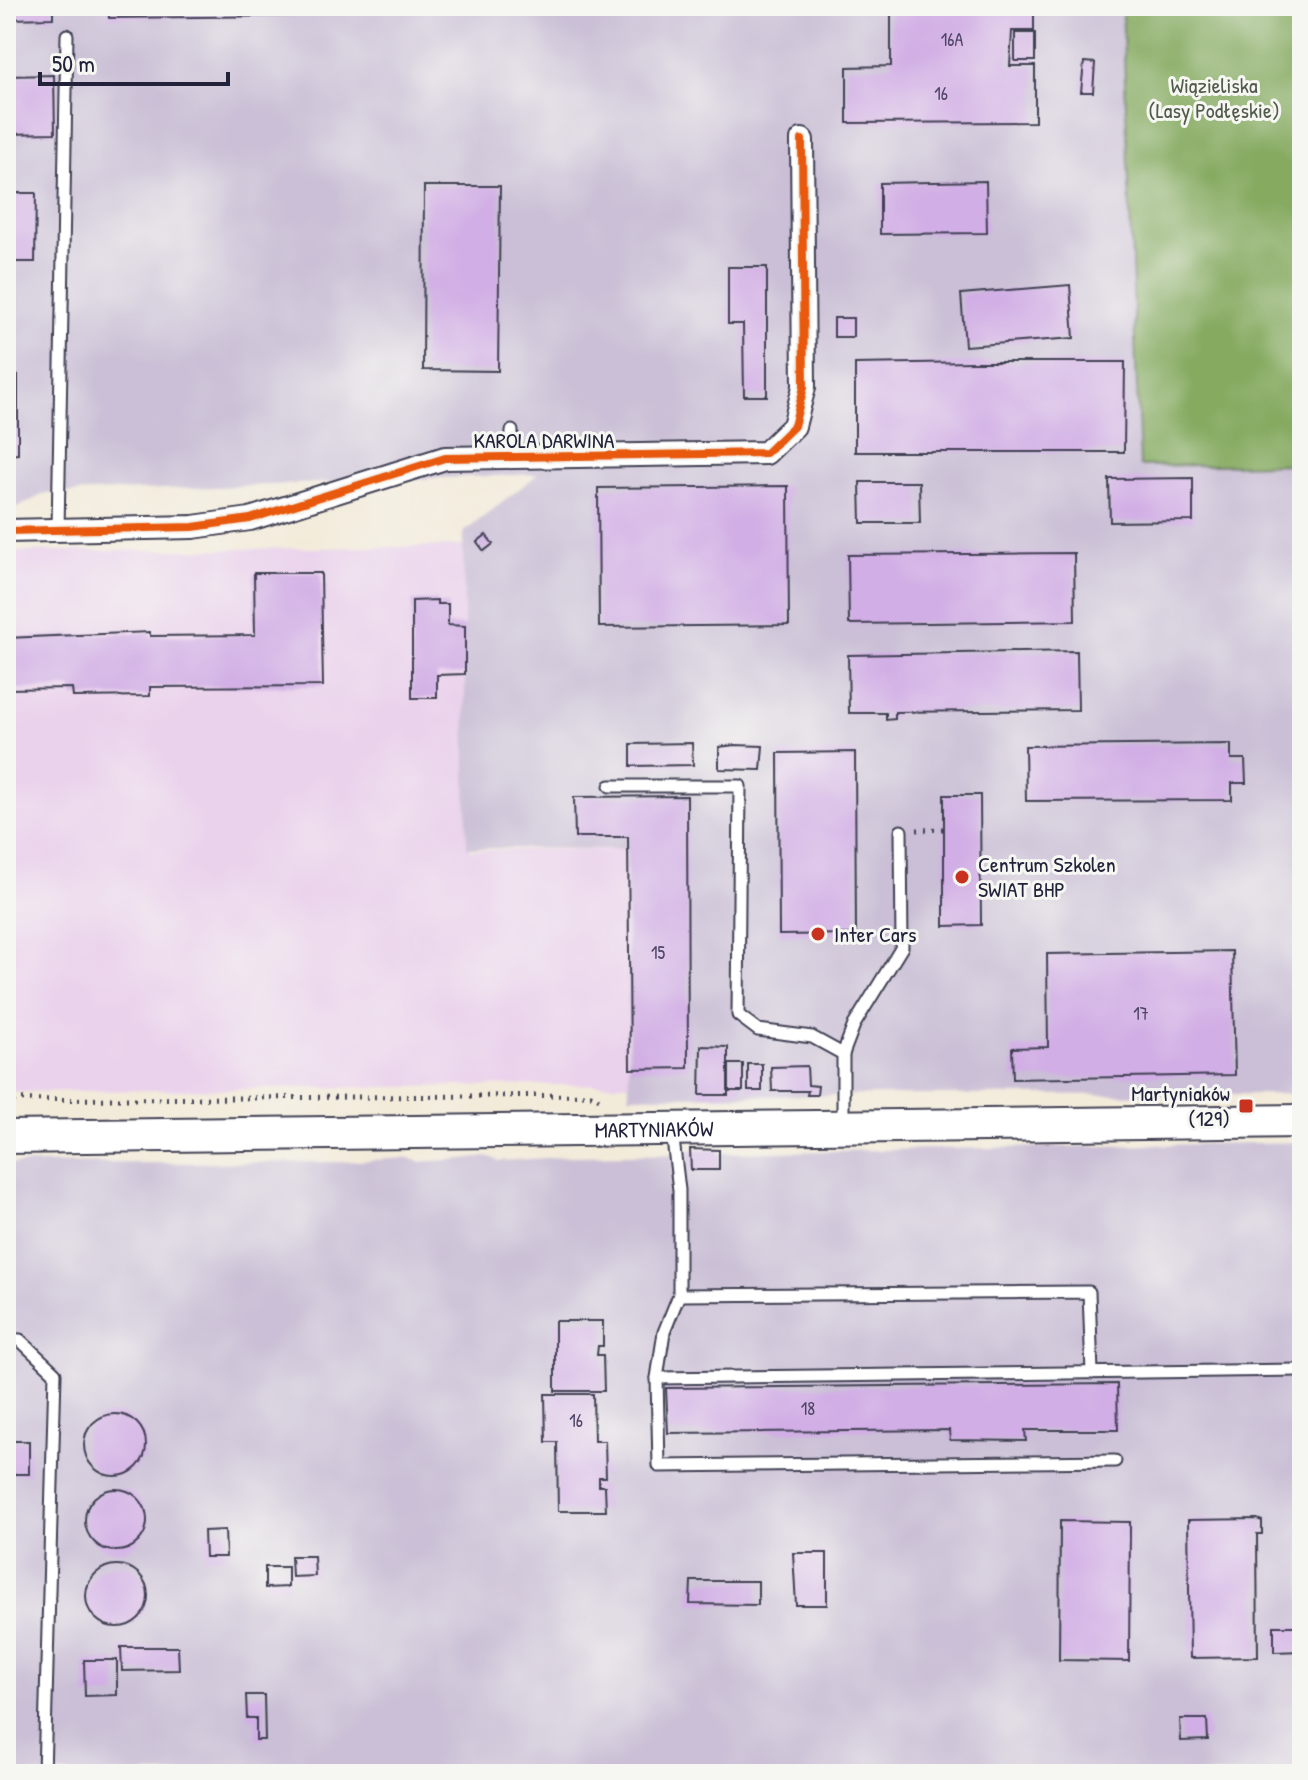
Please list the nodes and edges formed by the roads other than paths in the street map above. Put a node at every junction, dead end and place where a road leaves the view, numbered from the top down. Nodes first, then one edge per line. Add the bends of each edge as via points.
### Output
1 (67, 35) dead end
2 (802, 140) dead end
3 (512, 431) dead end
4 (511, 458) junction
5 (6, 531) edge
6 (58, 531) junction
7 (610, 786) dead end
8 (901, 831) road end
9 (843, 1054) junction
10 (1302, 1121) edge
11 (843, 1127) junction
12 (672, 1129) junction
13 (6, 1137) edge
14 (679, 1295) junction
15 (6, 1339) edge
16 (1302, 1370) edge
17 (1092, 1373) junction
18 (657, 1378) junction
19 (1115, 1461) dead end
20 (44, 1774) edge

1 - 6 lane
2 - 4 street, KAROLA DARWINA via 804,387 794,426 766,453
3 - 4 lane
4 - 6 street, KAROLA DARWINA via 445,458 241,520 193,527
5 - 6 street, KAROLA DARWINA
7 - 9 lane via 740,786 738,1015 758,1030 812,1037
8 - 9 lane via 902,947 854,1025
9 - 11 lane
10 - 11 main road, MARTYNIAKÓW
11 - 12 main road, MARTYNIAKÓW
12 - 13 main road, MARTYNIAKÓW
12 - 14 lane via 679,1190
14 - 17 lane via 1089,1292
14 - 18 lane via 664,1332
15 - 20 lane via 20,1340 55,1373
16 - 17 lane
17 - 18 lane
18 - 19 lane via 659,1466

